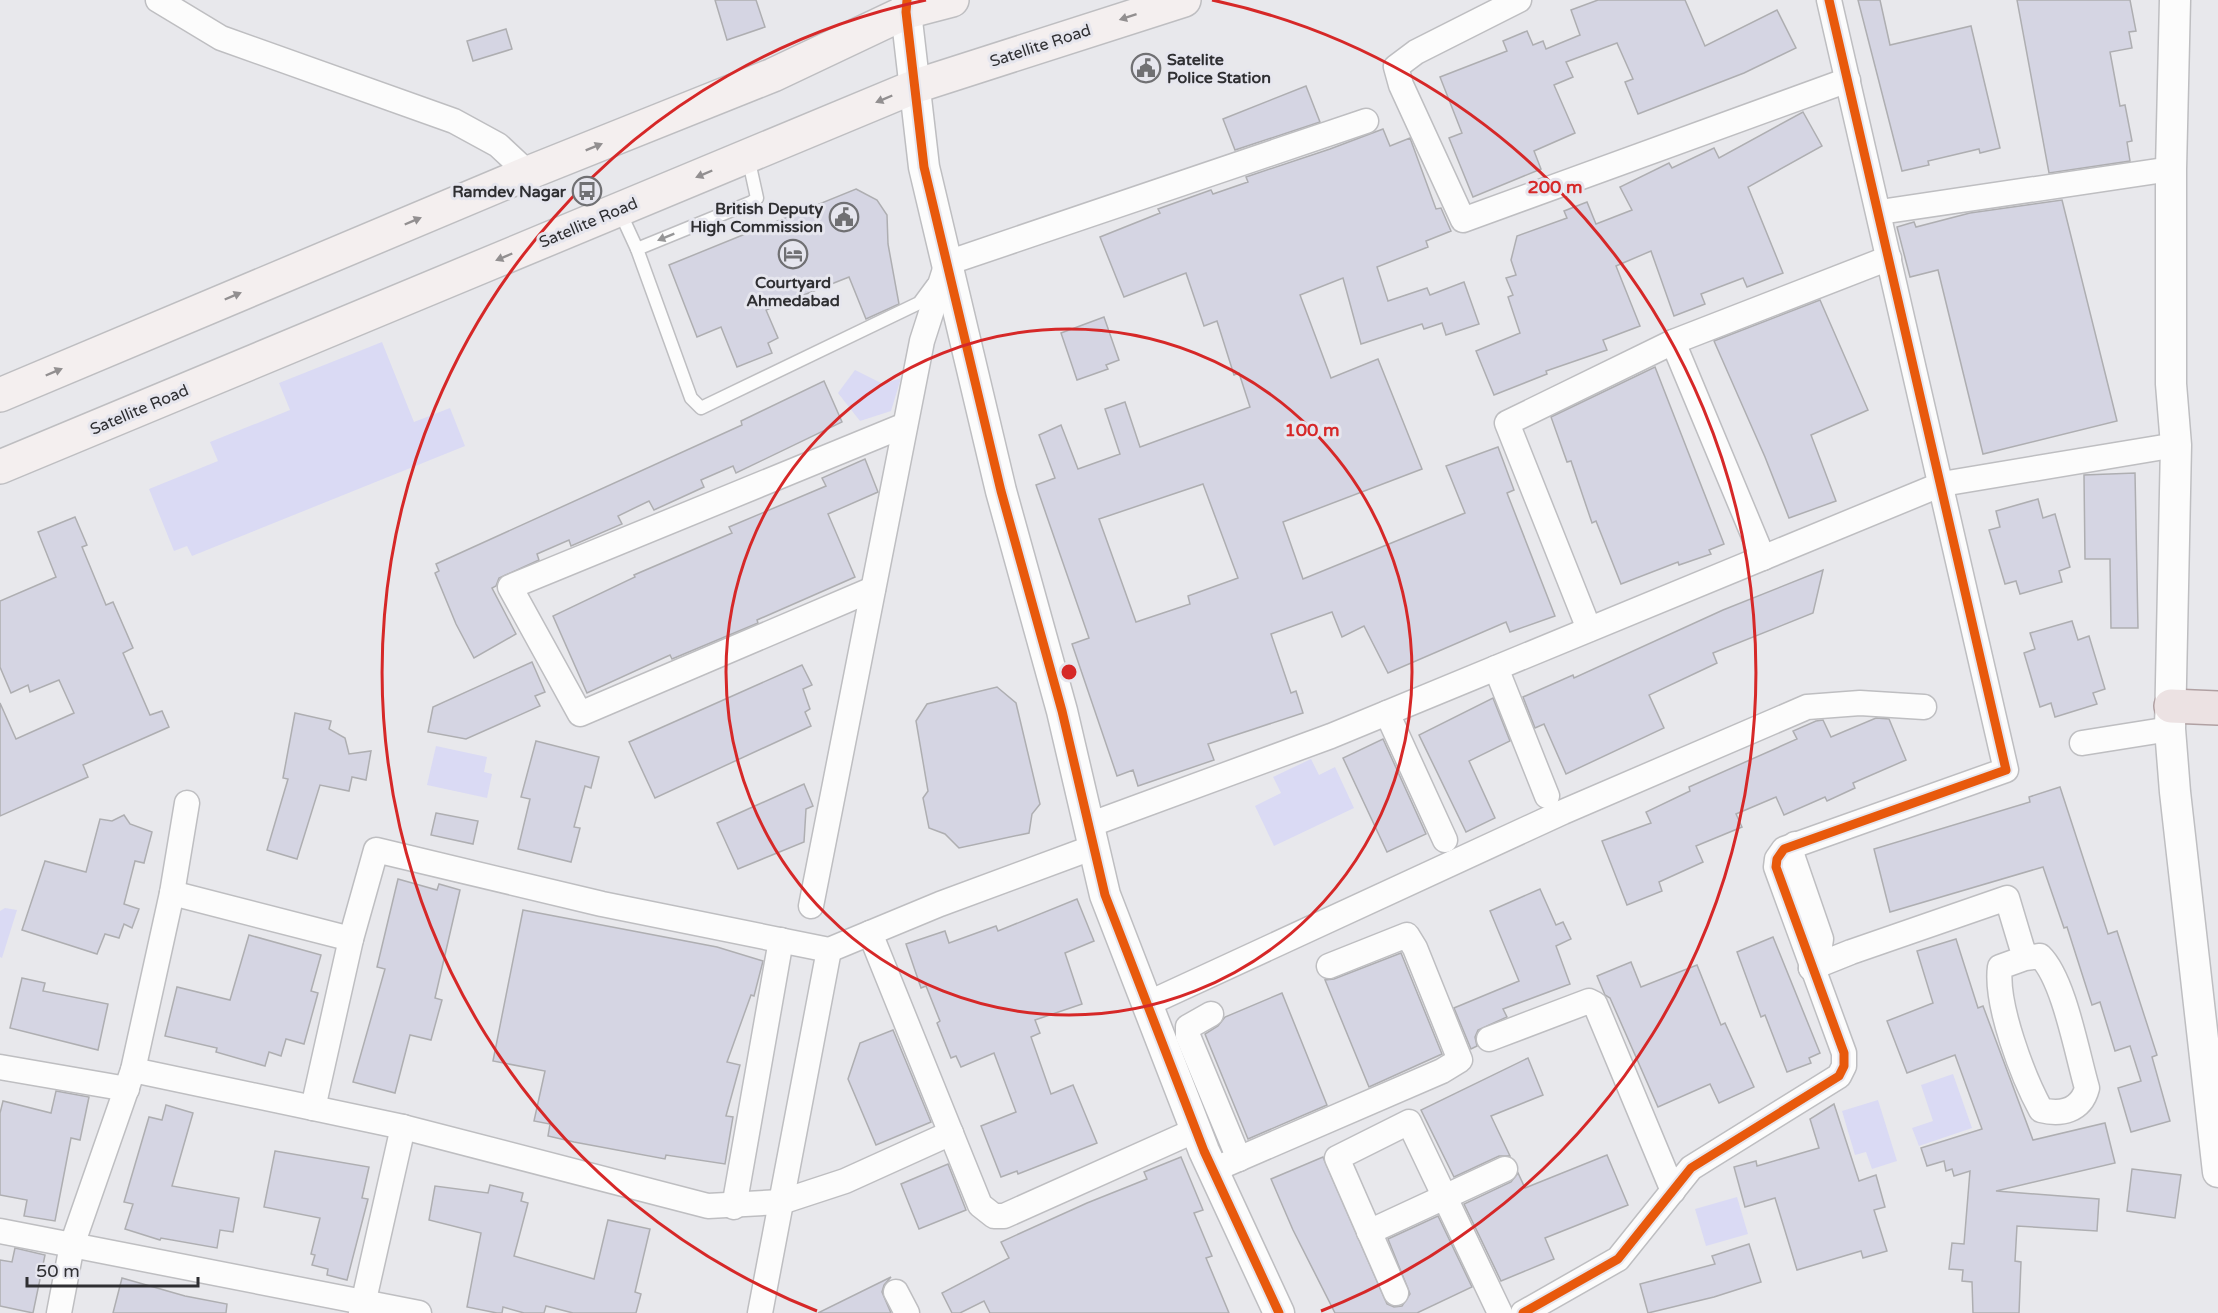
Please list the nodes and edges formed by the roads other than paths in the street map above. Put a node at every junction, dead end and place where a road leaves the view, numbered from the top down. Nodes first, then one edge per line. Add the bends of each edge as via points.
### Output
1 (158, 0) edge
2 (952, 0) edge
3 (1184, 0) edge
4 (1519, 0) edge
5 (1829, 0) edge
6 (2175, 0) edge
7 (904, 4) edge
8 (1848, 80) junction
9 (916, 86) junction
10 (1366, 121) dead end
11 (748, 156) junction
12 (2171, 169) junction
13 (528, 173) junction
14 (619, 210) junction
15 (1880, 212) junction
16 (637, 249) junction
17 (1889, 258) junction
18 (947, 263) junction
19 (1673, 342) junction
20 (0, 395) edge
21 (905, 425) junction
22 (2176, 445) junction
23 (0, 467) edge
24 (1942, 484) junction
25 (1763, 558) junction
26 (873, 588) junction
27 (1589, 629) junction
28 (1496, 668) junction
29 (1924, 707) dead end
30 (2218, 708) edge
31 (1387, 712) junction
32 (2171, 718) junction
33 (2082, 743) dead end
34 (1546, 796) dead end
35 (187, 803) dead end
36 (1091, 836) junction
37 (1445, 840) dead end
38 (172, 893) junction
39 (811, 906) dead end
40 (870, 933) junction
41 (351, 939) junction
42 (781, 940) junction
43 (829, 950) junction
44 (2025, 958) junction
45 (1329, 966) dead end
46 (1811, 968) junction
47 (1147, 1004) junction
48 (1211, 1014) dead end
49 (1489, 1039) dead end
50 (0, 1067) edge
51 (130, 1079) junction
52 (313, 1108) junction
53 (403, 1127) junction
54 (1196, 1130) junction
55 (951, 1133) junction
56 (1226, 1165) junction
57 (1505, 1169) dead end
58 (2218, 1172) edge
59 (1673, 1191) junction
60 (1444, 1196) junction
61 (781, 1202) junction
62 (734, 1207) junction
63 (0, 1231) edge
64 (1370, 1232) junction
65 (72, 1245) junction
66 (1396, 1293) dead end
67 (362, 1308) edge
68 (59, 1313) edge
69 (419, 1313) edge
70 (760, 1313) edge
71 (1280, 1313) edge
72 (1500, 1313) edge
73 (1522, 1313) edge

1 - 13 street via 221,38 454,121 498,145
2 - 7 main road
3 -> 9 main road, Satellite Road
4 - 8 street via 1416,52 1396,68 1463,220
5 - 8 street
6 - 12 street
7 - 9 street
13 -> 7 main road via 773,75
8 - 15 street
9 -> 11 main road, Satellite Road
9 - 18 street via 924,167
10 - 18 street
11 -> 14 main road, Satellite Road
11 -> 16 lane via 757,198
12 - 15 street
12 - 22 street via 2171,384
20 -> 13 main road
14 - 16 lane
14 -> 23 main road, Satellite Road
15 - 17 street
16 - 18 lane via 691,398 701,408 919,303
17 - 19 street
17 - 24 street
18 - 21 street via 922,341
18 - 36 street
19 - 25 street
19 - 27 street via 1507,423
21 - 26 street
21 - 26 street via 510,587 580,714
22 - 24 street
22 - 32 street
24 - 25 street
24 - 46 street via 2006,770 1784,849 1776,867
25 - 27 street
26 - 39 street
27 - 28 street
28 - 31 street
28 - 34 street
29 - 47 street via 1860,703 1807,707 1563,812
30 - 32 main road
31 - 36 street
31 - 37 street
32 - 33 street
32 - 58 street via 2175,792
35 - 38 street
36 - 40 street
36 - 47 street via 1105,895
38 - 41 street
38 - 51 street
40 - 43 street
40 - 55 street
41 - 42 street via 376,850 602,904
41 - 52 street
42 - 43 street
42 - 62 street
43 - 61 street
44 - 44 street via 2040,956 2049,965 2087,1088 2084,1099 2073,1109 2057,1114 2041,1110 2030,1090 2000,996 2000,967
44 - 46 street via 2007,898
45 - 56 street via 1407,935 1460,1060
46 - 59 street via 1844,1053 1839,1076 1691,1168
47 - 54 street
48 - 56 street via 1188,1027 1188,1036
49 - 59 street via 1572,1006 1589,1001 1595,1004
50 - 51 street
51 - 52 street
51 - 65 street
52 - 53 street
53 - 62 street via 708,1206
53 - 67 street
54 - 55 street via 1004,1216 994,1216 980,1205
54 - 56 street
55 - 61 street via 845,1181
56 - 71 street
57 - 60 street
59 - 73 street via 1618,1260
60 - 64 street
60 - 64 street via 1409,1122 1337,1158
60 - 72 street
61 - 62 street
61 - 70 street
63 - 65 street
64 - 66 street
65 - 67 street
65 - 68 street
67 - 69 street

